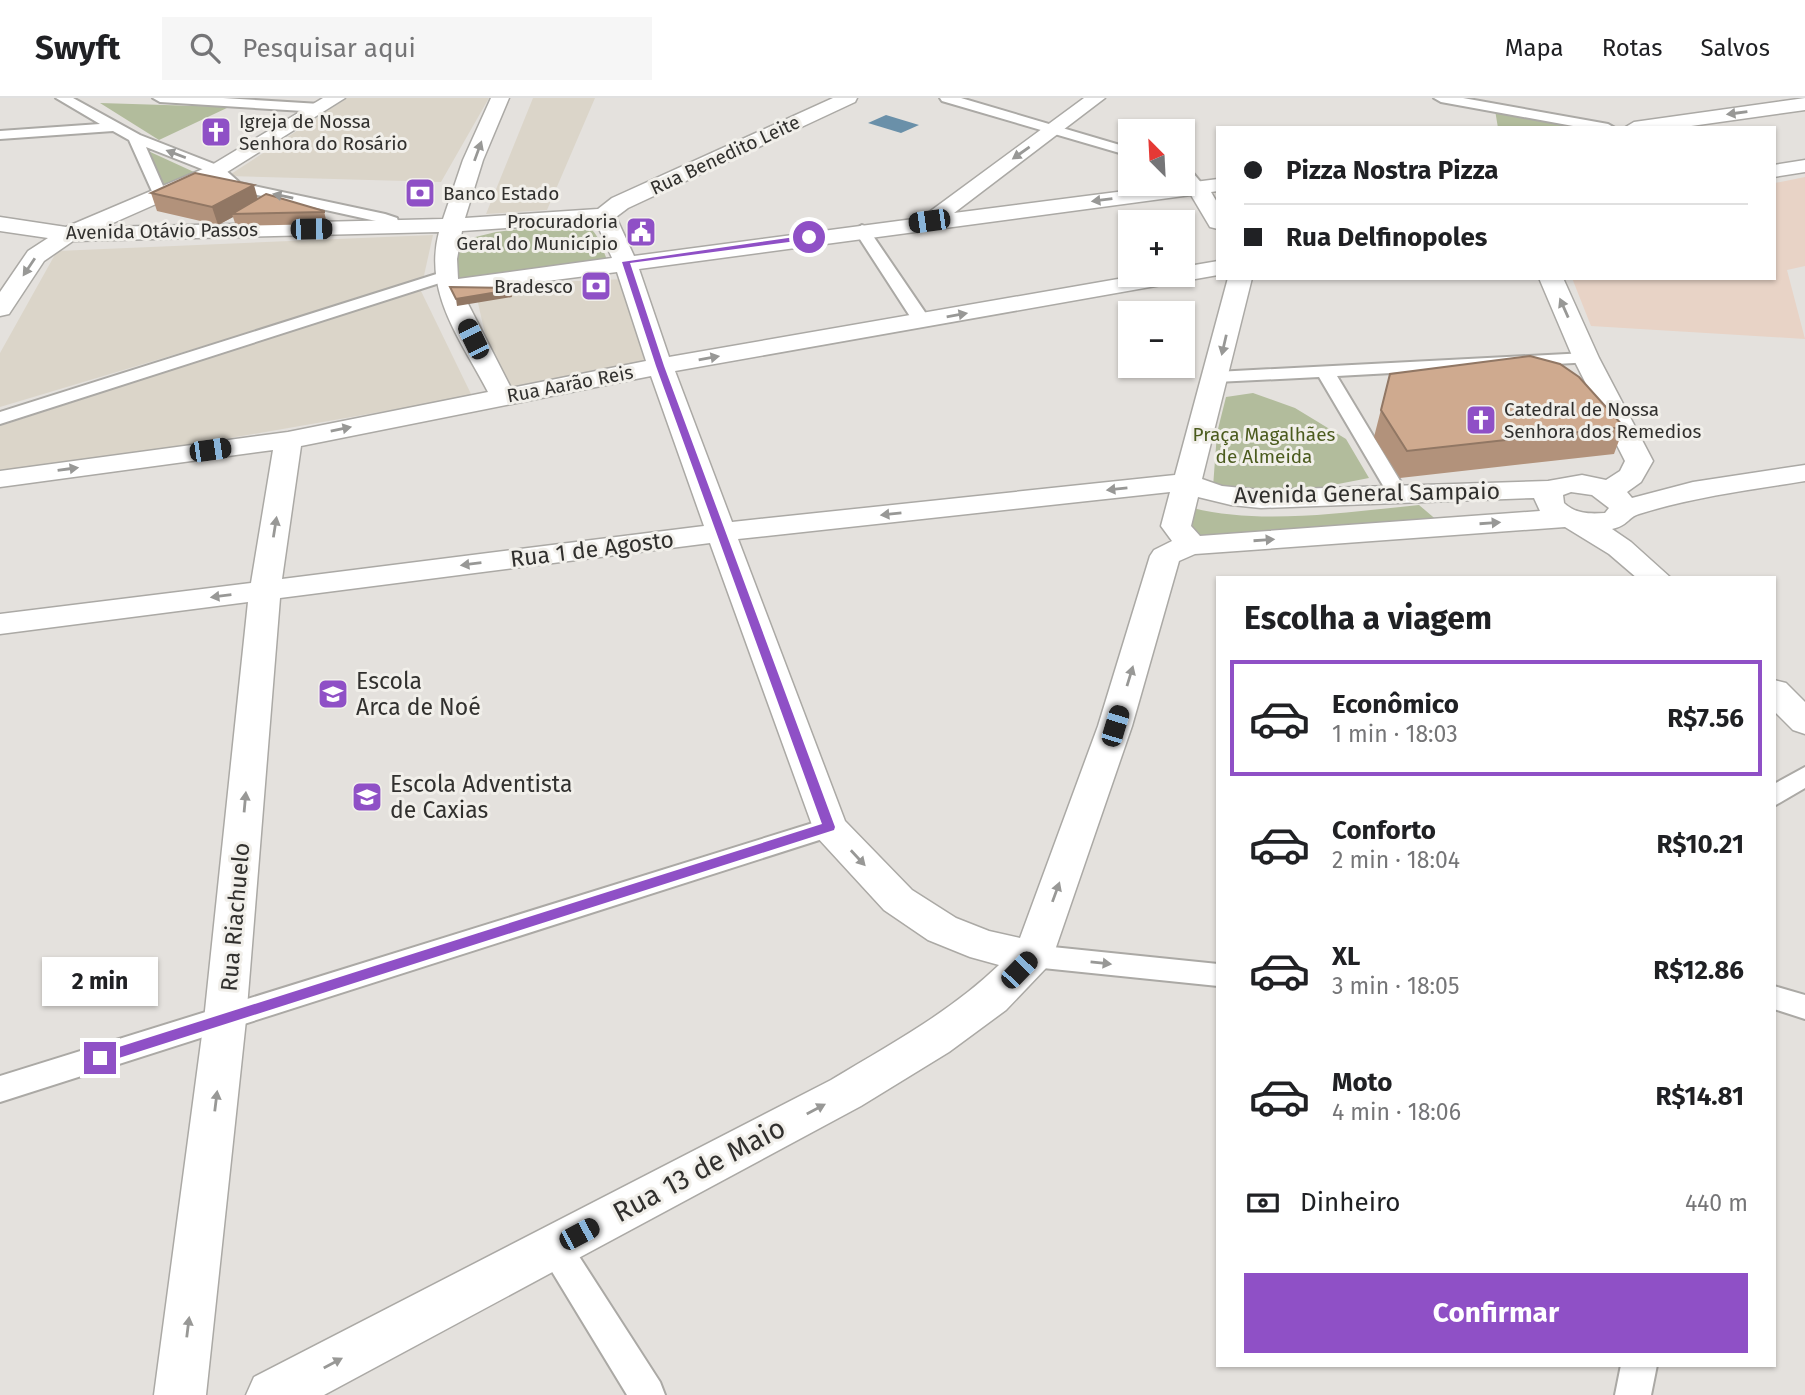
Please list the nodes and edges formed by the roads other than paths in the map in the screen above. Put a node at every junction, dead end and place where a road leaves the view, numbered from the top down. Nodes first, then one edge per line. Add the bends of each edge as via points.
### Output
1 (64, 98) edge
2 (160, 98) edge
3 (500, 98) edge
4 (848, 98) edge
5 (947, 98) edge
6 (1096, 98) edge
7 (1441, 98) edge
8 (328, 103) edge
9 (1805, 104) edge
10 (1479, 106) edge
11 (1596, 126) edge
12 (1648, 126) edge
13 (116, 127) junction
14 (1055, 130) junction
15 (0, 135) edge
16 (135, 138) junction
17 (1118, 148) edge
18 (1805, 166) edge
19 (217, 170) junction
20 (1776, 171) edge
21 (1208, 187) edge
22 (160, 195) junction
23 (604, 215) junction
24 (1216, 215) edge
25 (0, 216) edge
26 (929, 221) junction
27 (0, 224) edge
28 (451, 225) junction
29 (392, 227) junction
30 (77, 230) junction
31 (862, 230) junction
32 (625, 262) junction
33 (1216, 268) edge
34 (1195, 272) edge
35 (1240, 280) edge
36 (1552, 280) edge
37 (448, 281) junction
38 (1118, 286) edge
39 (0, 309) edge
40 (922, 321) junction
41 (1586, 358) junction
42 (660, 366) junction
43 (1325, 372) junction
44 (1216, 377) junction
45 (503, 397) junction
46 (0, 418) edge
47 (288, 440) junction
48 (1805, 473) edge
49 (0, 479) edge
50 (1185, 482) junction
51 (1552, 489) junction
52 (1398, 494) junction
53 (1617, 503) junction
54 (1574, 520) junction
55 (723, 532) junction
56 (1195, 545) junction
57 (1654, 576) edge
58 (1661, 576) edge
59 (265, 590) junction
60 (0, 624) edge
61 (1776, 693) edge
62 (1805, 722) edge
63 (1805, 776) edge
64 (1779, 794) edge
65 (829, 827) junction
66 (1033, 956) junction
67 (1216, 975) edge
68 (1776, 998) edge
69 (1805, 1007) edge
70 (225, 1020) junction
71 (0, 1089) edge
72 (554, 1247) junction
73 (1639, 1367) edge
74 (180, 1395) edge
75 (272, 1395) edge
76 (647, 1395) edge
77 (1633, 1395) edge

1 - 13 street
2 - 8 street
28 -> 3 main road
4 - 23 main road, Rua Benedito Leite via 620,203
5 - 14 street
6 - 14 main road
7 - 10 street
8 - 19 main road
9 -> 12 main road
10 - 11 street
13 - 15 street
13 - 16 street
14 - 17 street
14 -> 26 main road
19 -> 16 street
16 - 22 street
18 - 20 main road
19 - 22 main road
29 -> 19 street via 392,221 380,217 235,186
21 - 24 main road
21 -> 26 main road
22 - 30 main road
23 - 28 main road, Avenida Otávio Passos
23 - 32 main road
25 - 30 main road, Avenida Otávio Passos
26 - 31 main road
27 - 30 main road, Avenida Otávio Passos
28 - 29 main road, Avenida Otávio Passos
28 - 37 main road via 446,247
29 - 30 main road, Avenida Otávio Passos
30 -> 39 main road via 36,256
31 - 32 main road
31 - 40 street
32 - 37 main road
32 - 42 main road
33 - 34 main road, Rua Aarão Reis
35 -> 44 main road
41 -> 36 main road
37 - 45 main road
37 - 46 street
40 -> 38 main road, Rua Aarão Reis
42 -> 40 main road, Rua Aarão Reis
41 - 43 street
41 - 53 main road via 1639,461
42 - 45 main road, Rua Aarão Reis
42 - 55 main road
43 - 44 street
43 - 52 street
44 - 50 main road
47 -> 45 main road, Rua Aarão Reis
49 -> 47 main road, Rua Aarão Reis
59 -> 47 main road, Rua Riachuelo
48 - 53 main road
50 - 52 main road, Avenida General Sampaio via 1228,498
50 -> 55 main road, Rua 1 de Agosto
50 - 56 main road via 1176,526
51 - 52 main road, Avenida General Sampaio
51 - 53 main road, Avenida General Sampaio via 1580,483
51 - 54 main road via 1548,500
53 - 54 main road via 1605,523
53 - 58 main road via 1627,533
56 -> 54 main road
54 - 57 main road
55 -> 59 main road, Rua 1 de Agosto
55 - 65 main road
66 -> 56 main road via 1115,726 1166,556
59 -> 60 main road, Rua 1 de Agosto
70 -> 59 main road, Rua Riachuelo
61 - 62 main road
63 - 64 street
65 -> 66 main road via 898,900 942,929 984,946
65 - 70 street
66 -> 67 street
72 -> 66 main road, Rua 13 de Maio via 846,1093 934,1040 992,998
68 - 69 street
70 - 71 street
74 -> 70 main road, Rua Riachuelo
75 -> 72 main road, Rua 13 de Maio
72 - 76 street
73 - 77 street

